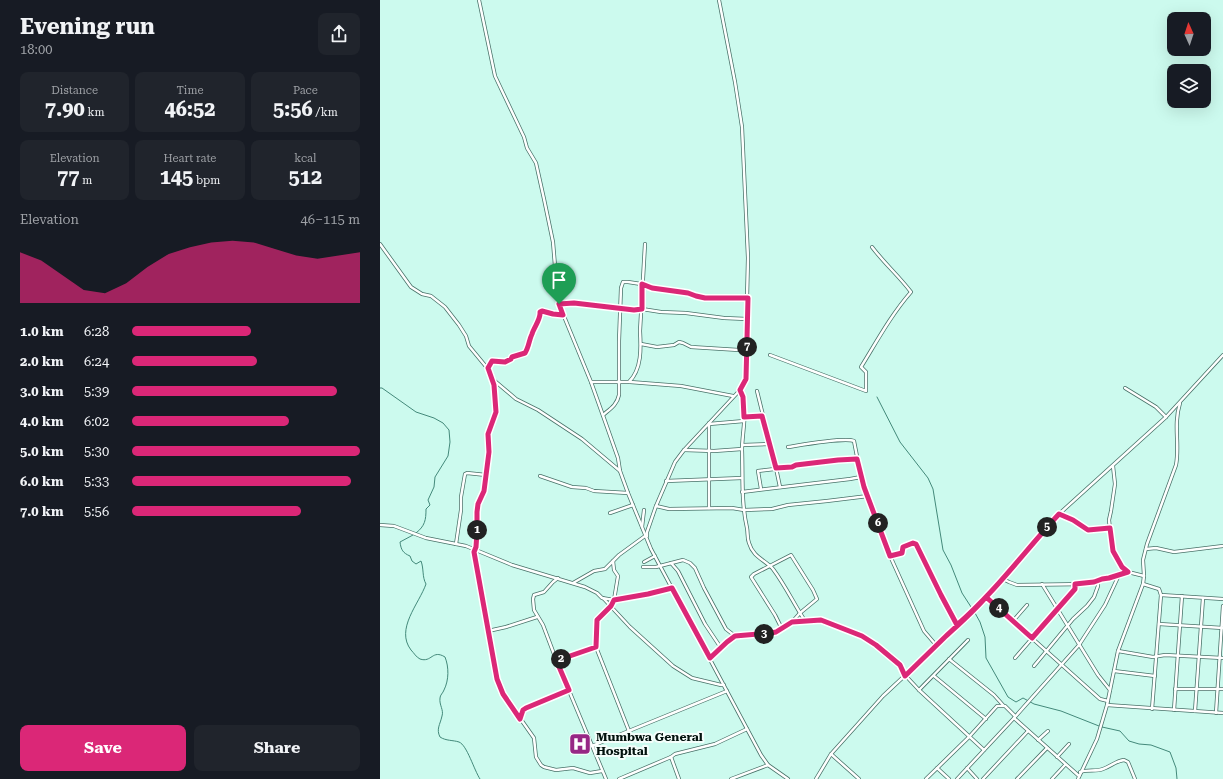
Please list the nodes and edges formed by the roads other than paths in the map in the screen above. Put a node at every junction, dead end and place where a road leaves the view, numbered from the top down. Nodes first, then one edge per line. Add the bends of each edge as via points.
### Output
1 (479, 0) edge
2 (719, 0) edge
3 (380, 244) edge
4 (645, 244) dead end
5 (872, 247) dead end
6 (642, 284) junction
7 (748, 298) junction
8 (559, 304) junction
9 (620, 309) junction
10 (642, 309) junction
11 (563, 315) junction
12 (747, 319) junction
13 (640, 344) junction
14 (747, 350) junction
15 (770, 355) dead end
16 (1223, 355) edge
17 (488, 368) junction
18 (493, 379) junction
19 (591, 382) junction
20 (618, 382) junction
21 (629, 382) junction
22 (1125, 388) dead end
23 (740, 390) junction
24 (757, 391) dead end
25 (733, 396) junction
26 (1180, 403) junction
27 (603, 415) junction
28 (762, 416) junction
29 (1166, 416) junction
30 (744, 419) junction
31 (709, 423) junction
32 (770, 444) junction
33 (743, 447) junction
34 (788, 447) dead end
35 (684, 450) junction
36 (709, 451) junction
37 (857, 459) junction
38 (1113, 466) junction
39 (776, 468) junction
40 (620, 471) junction
41 (486, 475) junction
42 (540, 476) dead end
43 (861, 477) junction
44 (742, 478) junction
45 (709, 479) junction
46 (666, 481) junction
47 (780, 487) junction
48 (761, 489) junction
49 (742, 492) junction
50 (628, 493) junction
51 (868, 496) junction
52 (633, 505) junction
53 (656, 506) junction
54 (709, 508) junction
55 (644, 510) dead end
56 (744, 510) junction
57 (610, 513) dead end
58 (1059, 514) junction
59 (380, 525) edge
60 (642, 528) junction
61 (1110, 528) junction
62 (646, 538) junction
63 (456, 544) junction
64 (1223, 546) edge
65 (1146, 549) junction
66 (475, 550) junction
67 (655, 556) junction
68 (890, 556) junction
69 (613, 561) junction
70 (644, 562) dead end
71 (670, 563) junction
72 (643, 566) dead end
73 (661, 566) junction
74 (769, 566) junction
75 (1128, 572) junction
76 (1119, 575) junction
77 (1144, 576) junction
78 (558, 578) junction
79 (1003, 579) junction
80 (1098, 581) junction
81 (573, 583) junction
82 (1042, 584) junction
83 (1075, 584) junction
84 (1143, 584) junction
85 (672, 588) junction
86 (1161, 595) junction
87 (1182, 596) junction
88 (986, 597) junction
89 (602, 598) junction
90 (1203, 598) junction
91 (1222, 598) edge
92 (614, 600) junction
93 (1223, 602) edge
94 (1027, 605) dead end
95 (611, 606) junction
96 (1223, 606) edge
97 (1057, 610) junction
98 (800, 613) junction
99 (537, 616) junction
100 (805, 621) junction
101 (1013, 621) junction
102 (792, 622) junction
103 (1159, 624) junction
104 (957, 625) junction
105 (1068, 626) junction
106 (1180, 626) junction
107 (1201, 627) junction
108 (1222, 628) edge
109 (782, 629) junction
110 (488, 631) junction
111 (735, 636) junction
112 (1032, 638) junction
113 (968, 640) dead end
114 (936, 645) junction
115 (1079, 645) junction
116 (596, 647) junction
117 (721, 648) junction
118 (1118, 651) junction
119 (1047, 652) junction
120 (1156, 656) junction
121 (1178, 656) junction
122 (1199, 657) junction
123 (710, 658) junction
124 (1015, 658) dead end
125 (1221, 658) edge
126 (949, 660) junction
127 (557, 662) junction
128 (1061, 665) junction
129 (1034, 666) dead end
130 (1114, 671) junction
131 (905, 676) junction
132 (934, 676) junction
133 (1155, 676) junction
134 (724, 685) junction
135 (1197, 688) junction
136 (1175, 689) junction
137 (1218, 689) junction
138 (1223, 689) edge
139 (569, 690) junction
140 (919, 690) junction
141 (1110, 690) junction
142 (727, 691) junction
143 (1108, 701) junction
144 (1002, 705) junction
145 (1107, 705) junction
146 (1152, 709) junction
147 (1174, 710) junction
148 (1195, 711) junction
149 (1216, 713) junction
150 (1223, 713) edge
151 (1014, 717) junction
152 (520, 719) junction
153 (986, 719) junction
154 (747, 728) junction
155 (1028, 730) junction
156 (1048, 730) dead end
157 (629, 731) junction
158 (970, 737) junction
159 (1038, 740) junction
160 (1069, 744) dead end
161 (592, 746) junction
162 (1047, 748) junction
163 (984, 750) junction
164 (831, 754) junction
165 (671, 757) junction
166 (1057, 758) junction
167 (768, 765) junction
168 (1065, 765) junction
169 (937, 768) junction
170 (967, 768) junction
171 (602, 772) junction
172 (1080, 772) junction
173 (1078, 778) edge
174 (606, 779) edge
175 (619, 779) edge
176 (679, 779) edge
177 (731, 779) edge
178 (788, 779) edge
179 (816, 779) edge
180 (859, 779) edge
181 (926, 779) edge
182 (949, 779) edge
183 (957, 779) edge
184 (977, 779) edge
185 (983, 779) edge
186 (1017, 779) edge
187 (1052, 779) edge
188 (1135, 779) edge

1 - 8 street via 495,76 527,148 536,162 540,177 553,242
2 - 7 street via 742,127
3 - 17 street via 411,287 442,304 466,336 468,346
4 - 6 street
5 - 15 street via 911,292 897,308 861,367 866,372 866,391
6 - 7 street via 705,298
6 - 9 street via 623,282
6 - 10 street
7 - 12 street
8 - 9 street via 574,303
8 - 11 street
9 - 10 street
9 - 20 street
10 - 12 street
10 - 13 street
11 - 17 street via 540,312 541,316 532,333 527,351 506,362 492,361
11 - 19 street
12 - 14 street
13 - 14 street via 657,347 679,342 691,348
13 - 21 street via 638,368
14 - 23 street via 746,379
16 - 26 street
17 - 18 street
18 - 40 street via 516,399 582,439
18 - 41 street via 496,412 488,434
19 - 20 street
19 - 27 street
20 - 21 street
20 - 27 street via 617,403
21 - 25 street via 682,386
22 - 29 street
23 - 25 street
23 - 30 street via 743,397
24 - 28 street
25 - 31 street
26 - 29 street
26 - 65 street via 1176,421 1176,465
27 - 40 street
28 - 30 street
28 - 32 street
29 - 38 street
30 - 31 street
30 - 33 street
31 - 35 street
31 - 36 street
32 - 33 street
32 - 39 street
33 - 36 street
33 - 44 street
34 - 37 street via 853,440
35 - 36 street
35 - 46 street
36 - 45 street
37 - 39 street
37 - 43 street
38 - 58 street
38 - 61 street
39 - 47 street
39 - 48 street via 758,470
40 - 50 street
41 - 63 street via 465,474
41 - 66 street via 484,491 478,504
42 - 50 street via 572,487
43 - 47 street
43 - 51 street
44 - 45 street
44 - 49 street
45 - 46 street
45 - 54 street
46 - 53 street
47 - 48 street
48 - 49 street
49 - 56 street
50 - 52 street
51 - 56 street via 772,509
51 - 68 street
52 - 57 street
52 - 60 street
53 - 54 street via 669,509
53 - 62 street
54 - 56 street
55 - 60 street
56 - 74 street via 751,549
58 - 61 street via 1088,530
58 - 79 street
59 - 63 street via 394,526 426,538
60 - 62 street
61 - 75 street via 1113,551
62 - 67 street
62 - 69 street
63 - 66 street
64 - 65 street via 1174,552 1156,548
65 - 77 street via 1143,560
66 - 78 street via 512,565
66 - 110 street
67 - 70 street
67 - 73 street
68 - 104 street via 902,553 906,545 916,544
68 - 114 street via 924,631
69 - 81 street via 605,568
69 - 92 street via 618,576
71 - 73 street
71 - 111 street via 683,560 694,568 726,629
71 - 117 street via 678,571 705,624
72 - 73 street
73 - 85 street
74 - 98 street
74 - 98 street via 792,555 817,598
74 - 109 street via 752,577
75 - 76 street
75 - 77 street
76 - 80 street
76 - 115 street via 1105,605
77 - 84 street
78 - 81 street
78 - 99 street via 544,592 533,596 533,607
79 - 82 street via 1017,585
79 - 88 street
80 - 83 street
80 - 105 street via 1094,597
81 - 89 street via 592,590
82 - 83 street
82 - 97 street
83 - 97 street via 1075,589
84 - 86 street via 1158,589
84 - 118 street
85 - 92 street
85 - 123 street
86 - 87 street
86 - 103 street
87 - 90 street
87 - 106 street
88 - 101 street
88 - 104 street
89 - 92 street
89 - 95 street
90 - 91 street
90 - 107 street
91 - 93 street
92 - 95 street
94 - 101 street
95 - 116 street via 597,620
95 - 134 street via 662,657 685,674 697,680
96 - 108 street
97 - 105 street
97 - 112 street
98 - 100 street
98 - 102 street
99 - 110 street
99 - 127 street
100 - 102 street
100 - 131 street via 822,621 862,636 900,665
101 - 112 street
102 - 109 street
103 - 106 street
103 - 120 street
104 - 114 street
105 - 115 street
105 - 119 street
106 - 107 street
106 - 121 street
107 - 108 street
107 - 122 street
108 - 125 street
109 - 111 street via 771,633
110 - 152 street via 500,686
111 - 117 street
112 - 119 street
112 - 124 street
113 - 126 street
114 - 131 street
115 - 128 street
115 - 141 street
116 - 127 street
116 - 157 street
117 - 123 street
118 - 120 street
118 - 130 street
119 - 128 street
119 - 129 street
120 - 121 street
120 - 133 street
121 - 122 street
121 - 136 street
122 - 125 street
122 - 135 street
123 - 134 street
125 - 137 street
126 - 132 street
126 - 144 street via 994,694
127 - 139 street
128 - 143 street via 1100,699
128 - 151 street
130 - 133 street
130 - 141 street
131 - 140 street
131 - 164 street via 882,696
132 - 140 street
132 - 153 street
133 - 146 street
134 - 142 street
135 - 136 street
135 - 137 street
135 - 148 street
136 - 147 street
137 - 138 street
137 - 149 street
139 - 152 street via 526,708
139 - 161 street
140 - 158 street
141 - 143 street
142 - 154 street
142 - 157 street
143 - 145 street
144 - 151 street
144 - 153 street via 997,706
145 - 146 street
145 - 172 street via 1097,739
146 - 147 street
147 - 148 street
148 - 149 street
149 - 150 street
151 - 155 street
151 - 163 street
152 - 171 street via 534,738 536,757 544,767
153 - 158 street
154 - 165 street via 715,744
154 - 167 street
155 - 159 street
155 - 185 street
156 - 159 street
157 - 161 street
158 - 163 street
158 - 169 street
159 - 162 street
160 - 166 street
161 - 171 street
162 - 166 street
162 - 186 street
163 - 170 street
164 - 179 street
164 - 180 street
165 - 175 street
165 - 176 street
166 - 168 street
167 - 177 street
167 - 178 street
168 - 173 street
168 - 187 street
169 - 181 street
169 - 182 street
170 - 183 street
170 - 184 street
171 - 174 street
172 - 173 street
172 - 188 street via 1103,770 1124,760 1128,762

